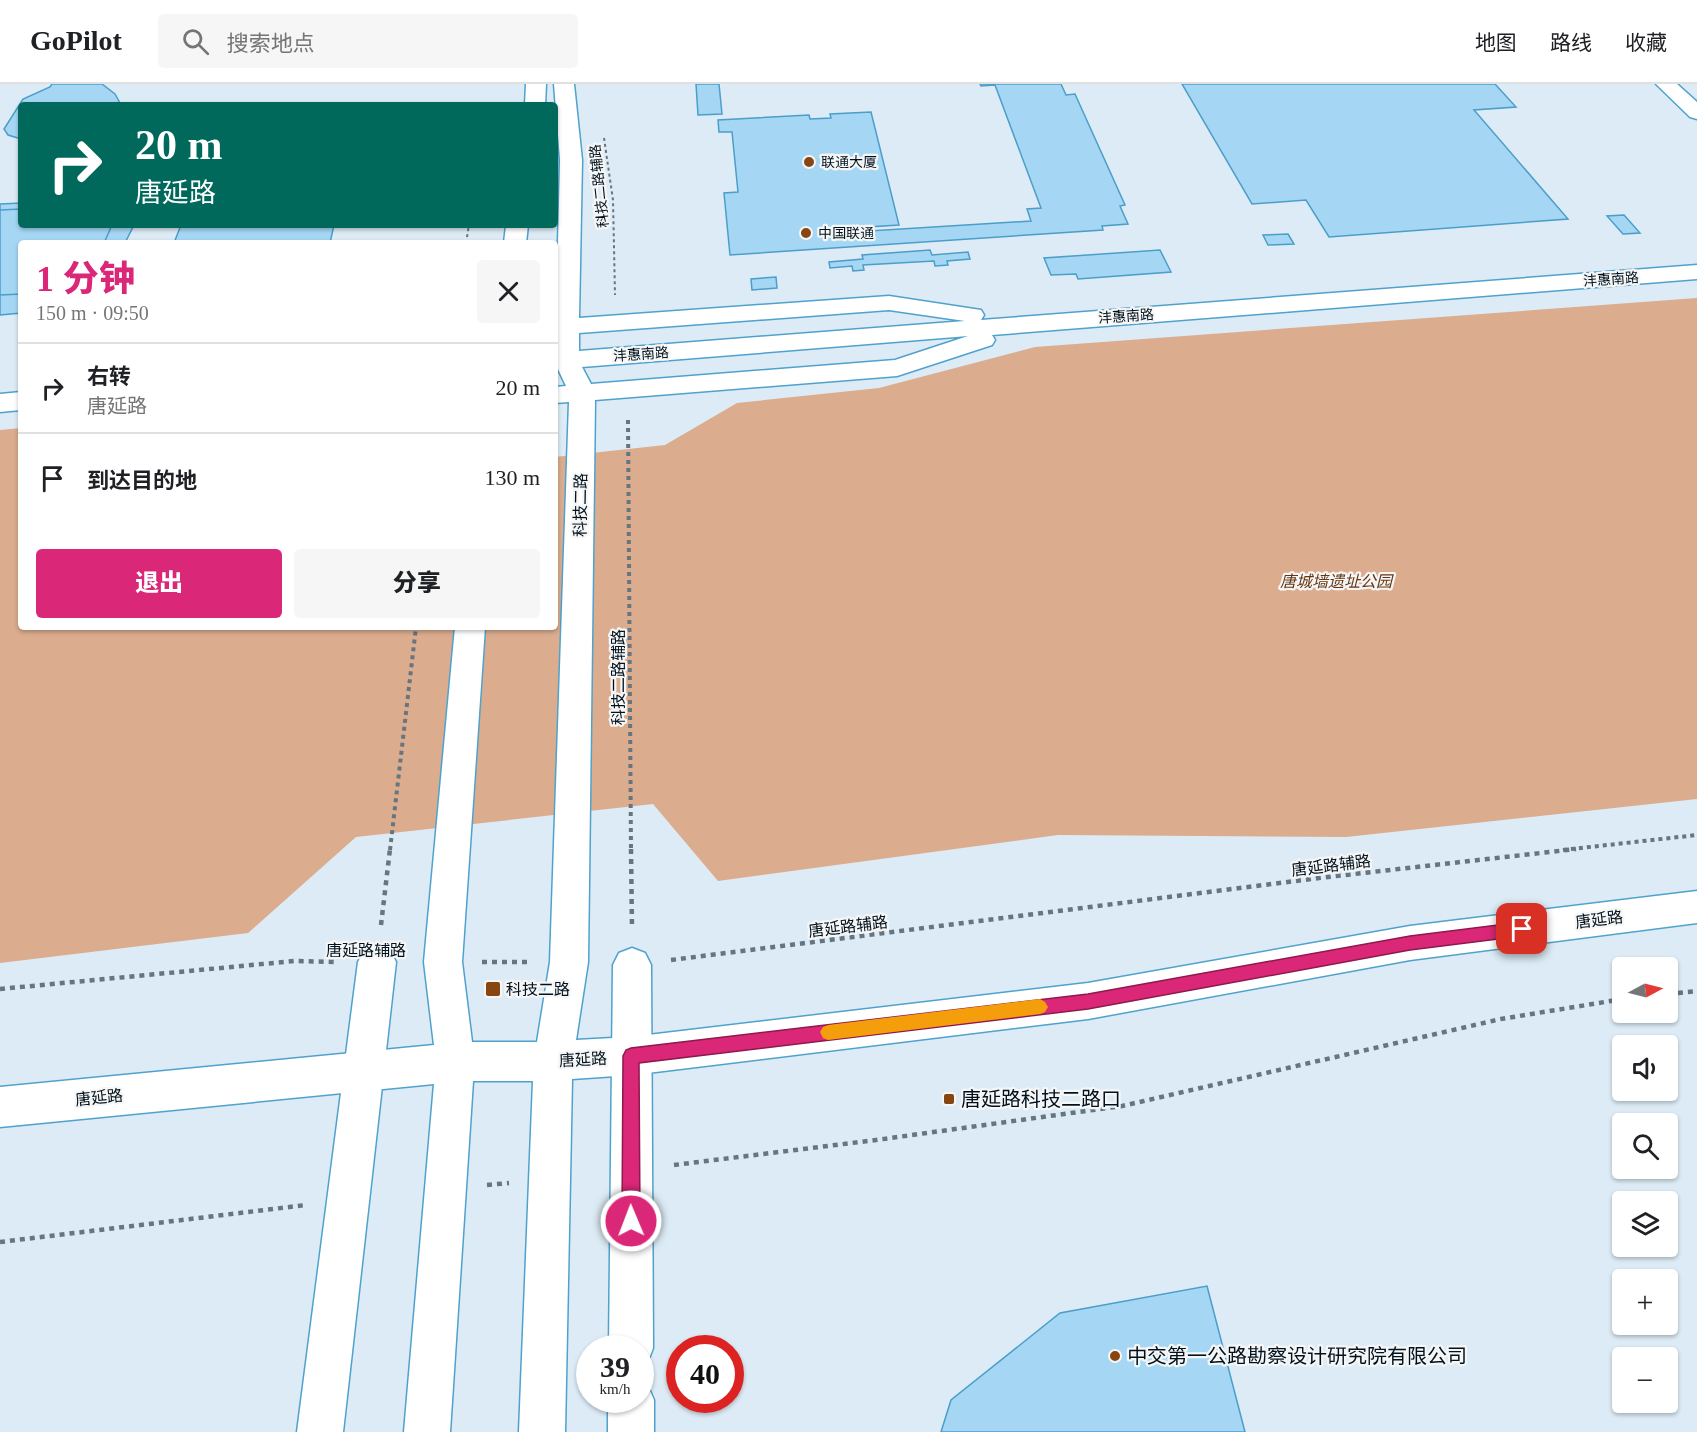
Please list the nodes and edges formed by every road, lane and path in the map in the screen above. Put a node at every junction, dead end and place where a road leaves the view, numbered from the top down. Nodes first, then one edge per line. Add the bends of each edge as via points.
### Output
1 (536, 84) edge
2 (564, 84) edge
3 (1666, 84) edge
4 (535, 102) edge
5 (1697, 113) edge
6 (603, 128) dead end
7 (1697, 272) edge
8 (615, 323) junction
9 (1034, 323) junction
10 (561, 327) edge
11 (561, 360) edge
12 (628, 390) junction
13 (569, 394) edge
14 (18, 401) edge
15 (0, 403) edge
16 (416, 630) edge
17 (470, 630) edge
18 (1697, 835) edge
19 (1697, 908) edge
20 (377, 962) junction
21 (443, 962) junction
22 (568, 962) junction
23 (632, 965) junction
24 (0, 989) edge
25 (1697, 991) edge
26 (1678, 993) edge
27 (1612, 1000) edge
28 (631, 1056) junction
29 (554, 1060) junction
30 (455, 1062) junction
31 (364, 1071) junction
32 (0, 1107) edge
33 (630, 1170) junction
34 (549, 1179) junction
35 (446, 1189) junction
36 (348, 1200) junction
37 (0, 1242) edge
38 (631, 1335) edge
39 (631, 1413) edge
40 (320, 1432) edge
41 (427, 1432) edge
42 (542, 1432) edge
43 (631, 1432) edge

1 - 4 main road
2 - 10 main road, 科技二路 via 571,160
3 - 5 main road
6 - 8 path, 科技二路辅路 via 614,200
7 - 9 main road, 沣惠南路
8 - 9 main road via 889,303
8 - 10 main road
9 - 11 main road, 沣惠南路
9 - 12 main road via 897,368
10 - 11 main road, 科技二路
11 - 13 main road, 科技二路
12 - 13 main road
12 - 23 path, 科技二路辅路
13 - 22 main road, 科技二路
14 - 15 main road
16 - 20 path
17 - 21 main road
18 - 23 path, 唐延路辅路 via 1319,878
19 - 28 main road, 唐延路 via 1410,943 1088,1001
20 - 24 path, 唐延路辅路 via 294,961
20 - 31 main road
21 - 22 path
21 - 30 main road
22 - 29 main road, 科技二路
23 - 28 main road
25 - 26 path
27 - 33 path via 1463,1026 1253,1079 1137,1103 812,1150
28 - 29 main road, 唐延路
28 - 33 main road
29 - 30 main road, 唐延路
29 - 34 main road, 科技二路
30 - 31 main road, 唐延路
30 - 35 main road
31 - 32 main road, 唐延路
31 - 36 main road
33 - 38 main road
34 - 35 path
34 - 42 main road, 科技二路
35 - 41 main road
36 - 37 path
36 - 40 main road
39 - 43 main road

